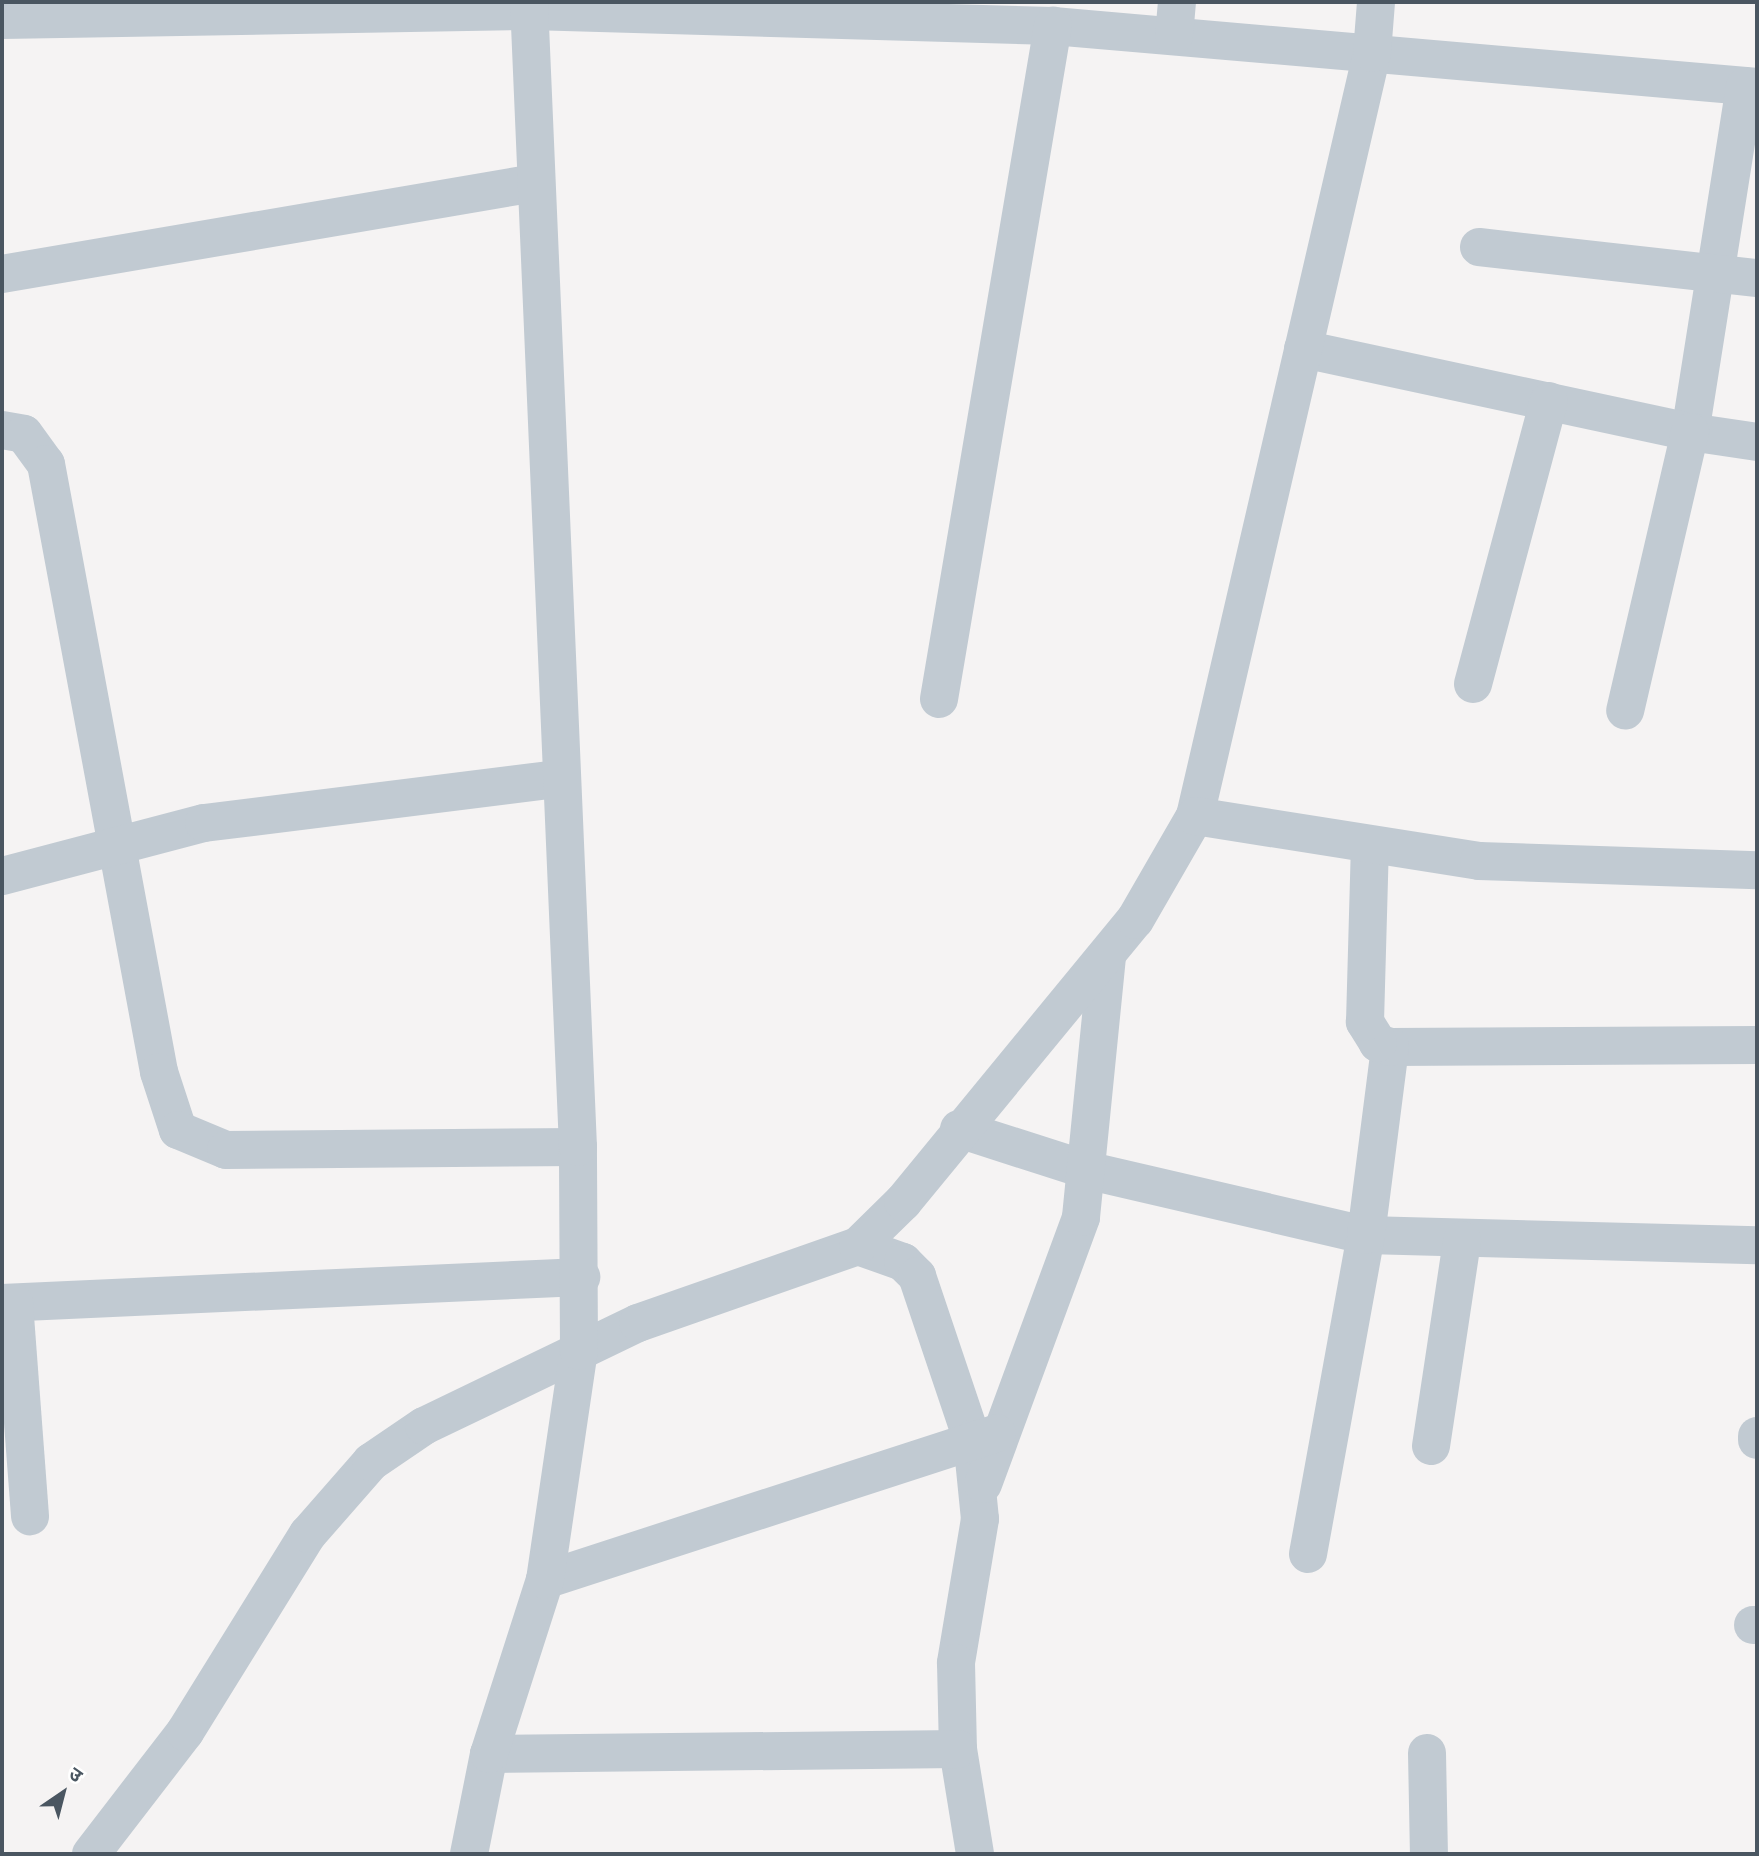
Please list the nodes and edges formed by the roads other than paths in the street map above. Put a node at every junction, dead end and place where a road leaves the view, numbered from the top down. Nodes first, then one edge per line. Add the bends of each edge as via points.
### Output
1 (1376, 2) edge
2 (530, 6) edge
3 (55, 10) edge
4 (1176, 19) edge
5 (2, 20) edge
6 (1053, 26) junction
7 (1372, 53) junction
8 (1751, 87) edge
9 (535, 183) junction
10 (1479, 247) dead end
11 (1719, 272) junction
12 (2, 274) edge
13 (1757, 278) edge
14 (1303, 349) junction
15 (1549, 401) junction
16 (2, 430) edge
17 (1690, 432) junction
18 (1757, 442) edge
19 (1473, 684) dead end
20 (939, 699) dead end
21 (1625, 710) dead end
22 (559, 779) junction
23 (1195, 816) junction
24 (115, 842) junction
25 (1370, 847) junction
26 (1757, 870) edge
27 (2, 876) edge
28 (1107, 956) junction
29 (1757, 1045) edge
30 (1390, 1047) junction
31 (959, 1129) junction
32 (578, 1147) junction
33 (1090, 1171) junction
34 (1366, 1235) junction
35 (1462, 1240) junction
36 (1757, 1245) edge
37 (858, 1246) junction
38 (581, 1277) junction
39 (8, 1303) edge
40 (579, 1351) junction
41 (985, 1436) junction
42 (1431, 1446) dead end
43 (30, 1516) dead end
44 (1308, 1554) dead end
45 (545, 1580) junction
46 (958, 1749) junction
47 (1427, 1753) dead end
48 (489, 1754) junction
49 (91, 1854) edge
50 (469, 1854) edge
51 (975, 1854) edge
52 (1429, 1854) edge

1 - 7 street
2 - 3 street
2 - 6 street
2 - 9 street
3 - 5 street
4 - 6 street
4 - 7 street
6 - 20 street
7 - 8 street
7 - 14 street
8 - 11 street
9 - 12 street
9 - 22 street
10 - 11 street
11 - 13 street
11 - 17 street
14 - 15 street
14 - 23 street
15 - 17 street
15 - 19 street
16 - 24 street via 24,434 46,464
17 - 18 street
17 - 21 street
22 - 24 street via 322,805
22 - 32 street
23 - 25 street
23 - 28 street via 1167,874
24 - 27 street
24 - 32 street via 166,1109 178,1130 196,1142 226,1150
25 - 26 street via 1553,867
25 - 30 street via 1365,1022 1378,1043
28 - 31 street
28 - 33 street
29 - 30 street
30 - 34 street
31 - 33 street
31 - 37 street via 903,1202
32 - 38 street
33 - 34 street
33 - 41 street via 1081,1217
34 - 35 street
34 - 44 street
35 - 36 street
35 - 42 street
37 - 40 street via 638,1323
37 - 41 street via 903,1262 917,1276
38 - 39 street
38 - 40 street
39 - 43 street
40 - 45 street
40 - 49 street via 424,1426 349,1484 307,1534 152,1780
41 - 45 street
41 - 46 street via 956,1663
45 - 48 street
46 - 48 street
46 - 51 street
47 - 52 street
48 - 50 street

